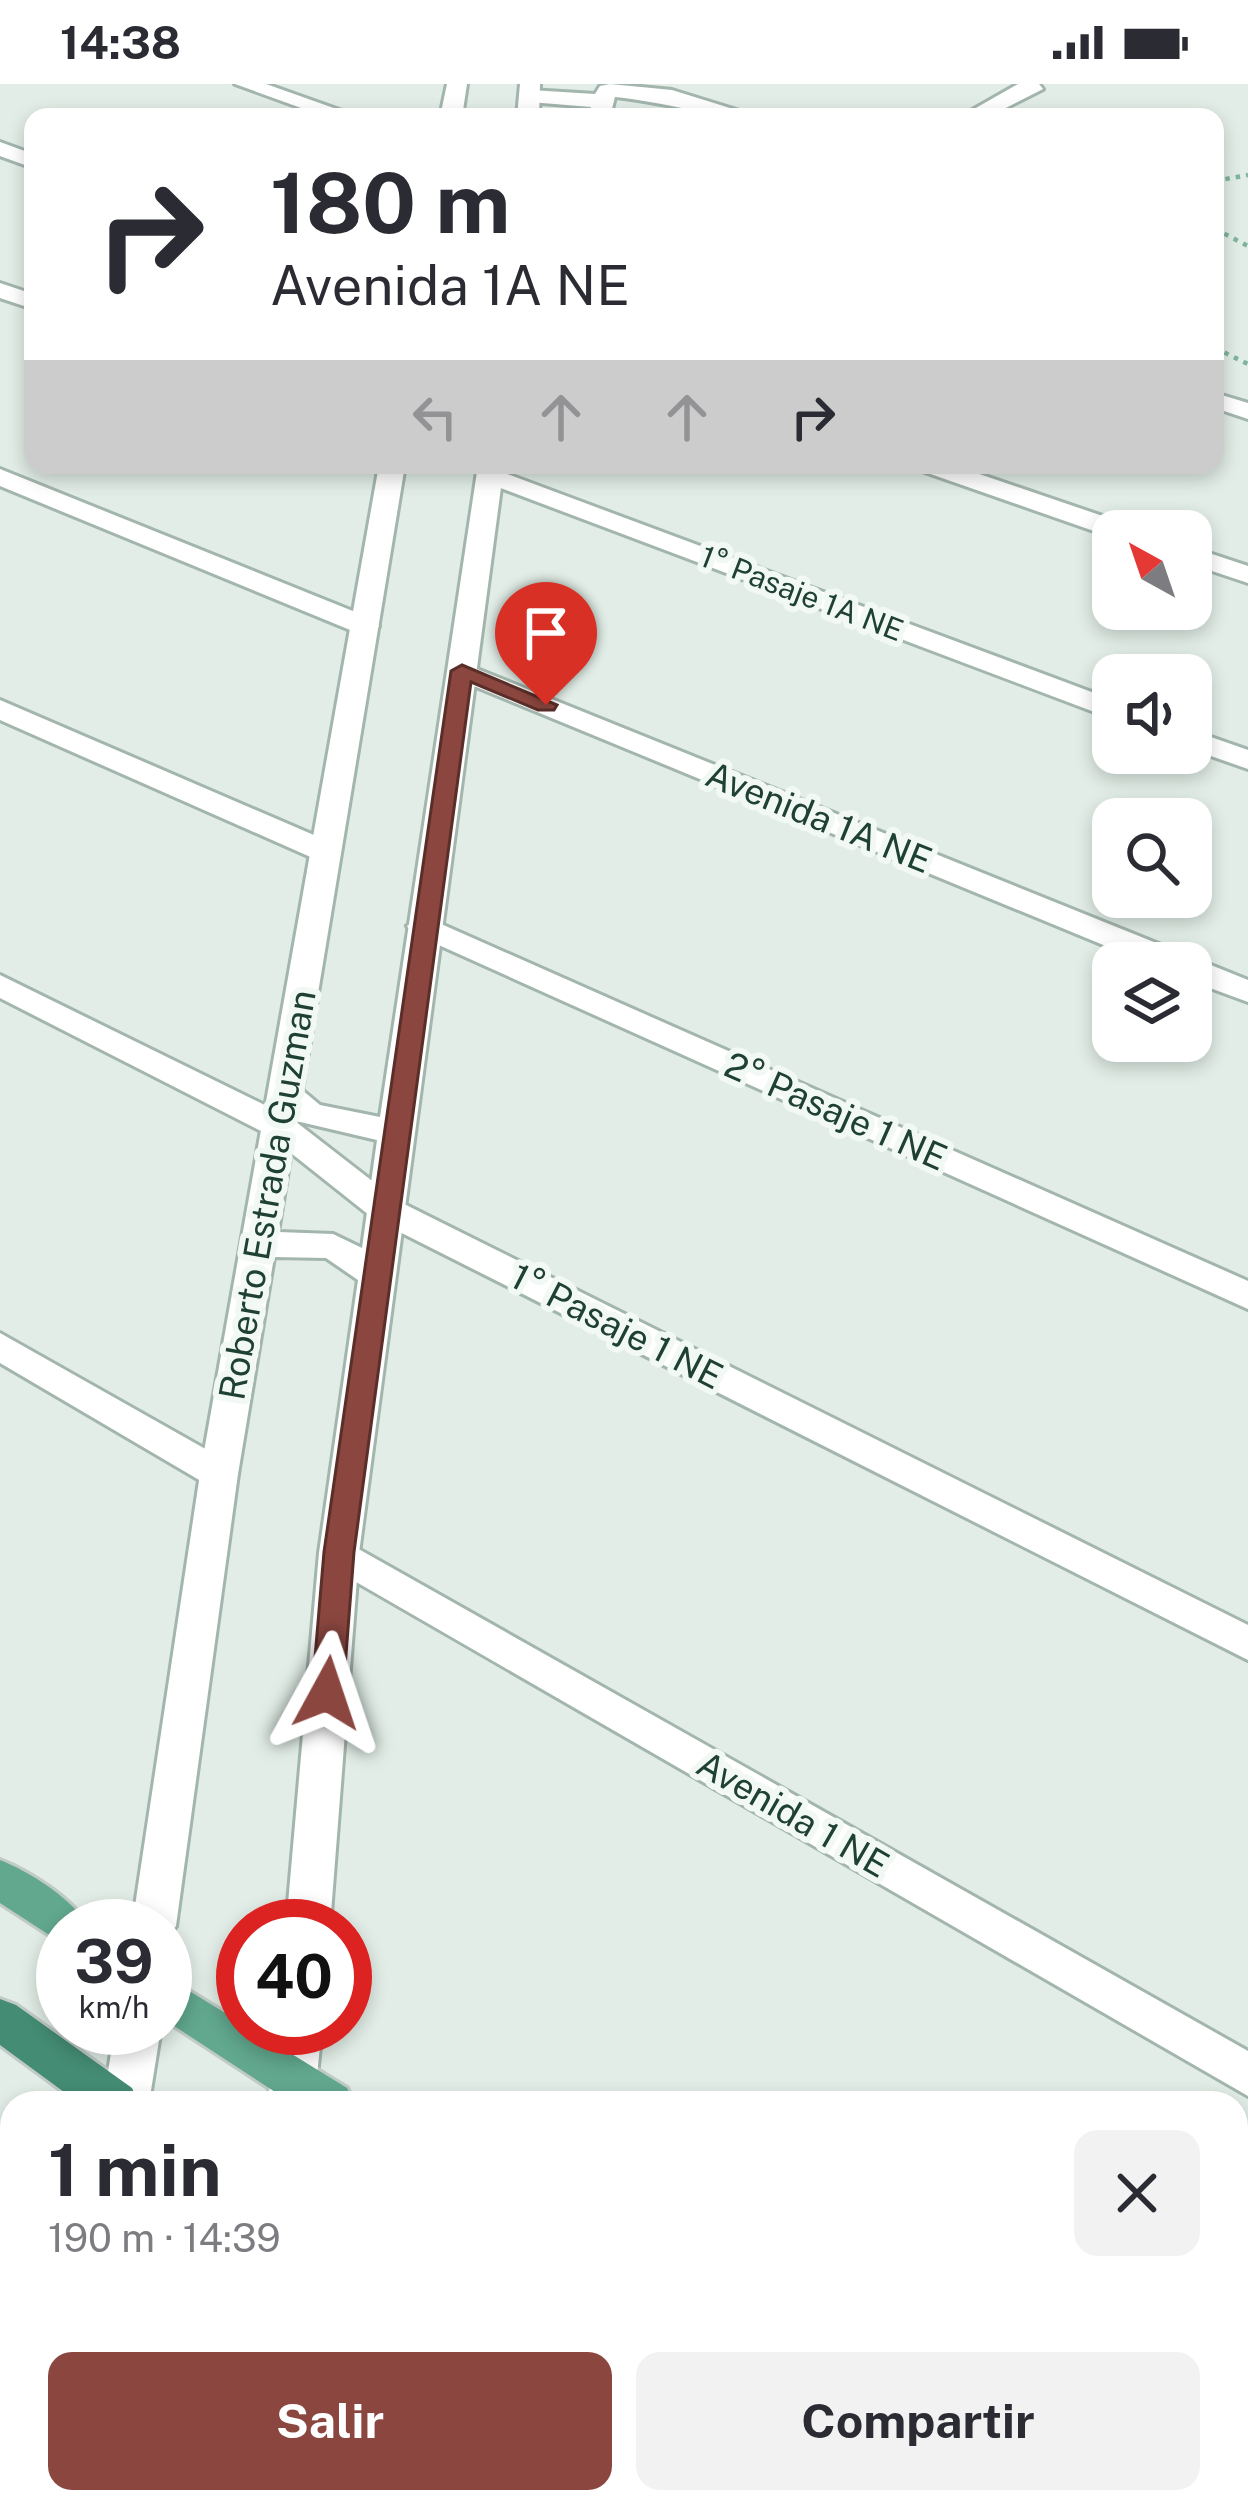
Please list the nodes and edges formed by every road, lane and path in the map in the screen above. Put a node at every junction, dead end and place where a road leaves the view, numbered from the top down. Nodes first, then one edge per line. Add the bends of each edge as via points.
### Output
1 (245, 84) edge
2 (1028, 84) edge
3 (604, 98) edge
4 (529, 99) edge
5 (320, 108) edge
6 (715, 108) edge
7 (992, 108) edge
8 (390, 474) edge
9 (491, 474) edge
10 (499, 474) edge
11 (954, 474) edge
12 (0, 477) edge
13 (1092, 521) edge
14 (1212, 562) edge
15 (1248, 575) edge
16 (364, 626) junction
17 (462, 671) junction
18 (1092, 702) edge
19 (0, 709) edge
20 (1212, 747) edge
21 (1248, 760) edge
22 (326, 852) junction
23 (423, 926) junction
24 (1125, 942) edge
25 (1212, 977) edge
26 (0, 986) edge
27 (1248, 992) edge
28 (282, 1110) junction
29 (396, 1132) junction
30 (386, 1210) junction
31 (258, 1244) junction
32 (377, 1275) junction
33 (1248, 1296) edge
34 (0, 1346) edge
35 (219, 1474) junction
36 (339, 1552) junction
37 (1248, 1644) edge
38 (0, 1879) edge
39 (158, 1899) edge
40 (310, 1899) edge
41 (36, 1905) edge
42 (192, 2015) edge
43 (0, 2019) edge
44 (134, 2055) edge
45 (302, 2055) edge
46 (1248, 2075) edge
47 (99, 2091) edge
48 (128, 2091) edge
49 (300, 2091) edge
50 (306, 2091) edge

1 - 5 street
2 - 7 street via 1024,95
3 - 4 street
3 - 6 street via 672,96
8 - 16 street, Roberto Estrada Guzman
9 - 17 street
10 - 18 street, 1° Pasaje 1A NE
11 - 13 street
12 - 16 street
14 - 15 street
16 - 22 street, Roberto Estrada Guzman
17 - 23 street
17 - 24 street, Avenida 1A NE
19 - 22 street
20 - 21 street
22 - 28 street, Roberto Estrada Guzman
23 - 29 street
23 - 33 street, 2° Pasaje 1 NE
25 - 27 street
26 - 28 street, 1° Pasaje 1 NE
28 - 29 street
28 - 30 street, 1° Pasaje 1 NE
28 - 31 street, Roberto Estrada Guzman
29 - 30 street
30 - 32 street
30 - 37 street, 1° Pasaje 1 NE
31 - 32 street via 333,1246
31 - 35 street, Roberto Estrada Guzman
32 - 36 street
34 - 35 street
35 - 39 street, Roberto Estrada Guzman
36 - 40 street
36 - 46 street, Avenida 1 NE
38 - 41 main road
42 - 49 main road
43 - 47 highway
44 - 48 street
45 - 50 street

